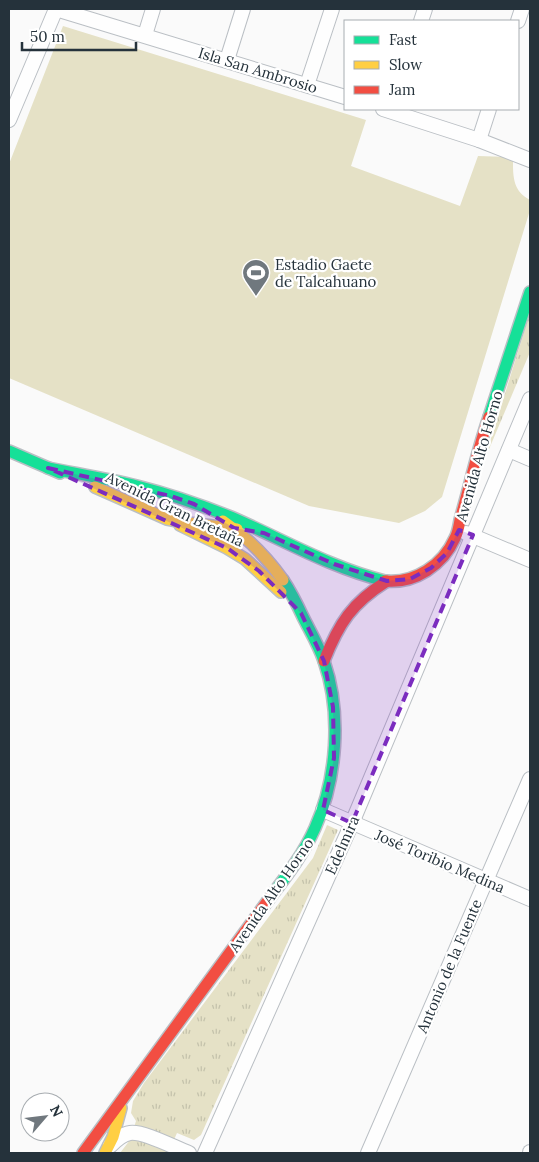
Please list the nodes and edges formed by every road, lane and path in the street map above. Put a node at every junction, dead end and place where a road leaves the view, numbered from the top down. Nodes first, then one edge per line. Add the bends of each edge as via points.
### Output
1 (56, 9) edge
2 (153, 9) edge
3 (243, 9) edge
4 (332, 9) edge
5 (145, 35) junction
6 (227, 60) junction
7 (307, 85) junction
8 (344, 97) edge
9 (389, 110) edge
10 (490, 110) edge
11 (9, 120) edge
12 (480, 140) junction
13 (530, 160) edge
14 (530, 292) edge
15 (530, 399) edge
16 (509, 450) junction
17 (9, 451) edge
18 (530, 459) edge
19 (48, 468) junction
20 (194, 504) junction
21 (167, 518) junction
22 (234, 528) junction
23 (458, 530) junction
24 (264, 533) junction
25 (473, 535) junction
26 (530, 560) edge
27 (387, 581) junction
28 (300, 613) junction
29 (324, 661) junction
30 (530, 779) edge
31 (323, 810) junction
32 (352, 823) junction
33 (486, 880) junction
34 (530, 899) edge
35 (123, 1099) junction
36 (108, 1150) edge
37 (181, 1152) edge
38 (83, 1153) edge
39 (205, 1153) edge
40 (368, 1153) edge

1 - 5 street, Isla San Ambrosio
1 - 11 street
2 - 5 street
3 - 6 street
4 - 7 street
5 - 6 street, Isla San Ambrosio
6 - 7 street, Isla San Ambrosio
7 - 8 street, Isla San Ambrosio
9 - 12 street
10 - 12 street
12 - 13 street
14 - 23 main road, Avenida Alto Horno via 483,434
15 - 16 street, Avenida Alto Horno
16 - 18 street
16 - 25 street, Avenida Alto Horno
17 - 19 main road, Avenida Gran Bretaña
19 - 20 main road, Avenida Gran Bretaña via 136,486
19 - 21 main road, Avenida Gran Bretaña
20 - 22 main road, Avenida Gran Bretaña
20 - 24 main road, Avenida Gran Bretaña
21 - 22 main road
21 - 28 main road, Avenida Gran Bretaña via 245,559
22 - 24 main road, Avenida Gran Bretaña
22 - 28 main road, Avenida Gran Bretaña via 270,562
23 - 25 street
23 - 27 main road, Avenida Alto Horno via 447,553 431,568 410,579
24 - 27 main road, Avenida Gran Bretaña via 347,569
25 - 26 street
25 - 32 street, Edelmira
27 - 29 main road via 360,599 349,611 335,632
28 - 29 main road, Avenida Gran Bretaña
29 - 31 main road, Avenida Alto Horno via 330,684 335,735 332,776
30 - 33 street, Antonio de la Fuente
31 - 32 street, José Toribio Medina
31 - 35 main road, Avenida Alto Horno via 297,862
32 - 33 street, José Toribio Medina
32 - 39 street, Edelmira
33 - 34 street, José Toribio Medina
33 - 40 street, Antonio de la Fuente
35 - 36 main road, Avenida Alto Horno
35 - 38 main road, Avenida Alto Horno
36 - 37 street via 119,1137 138,1133

